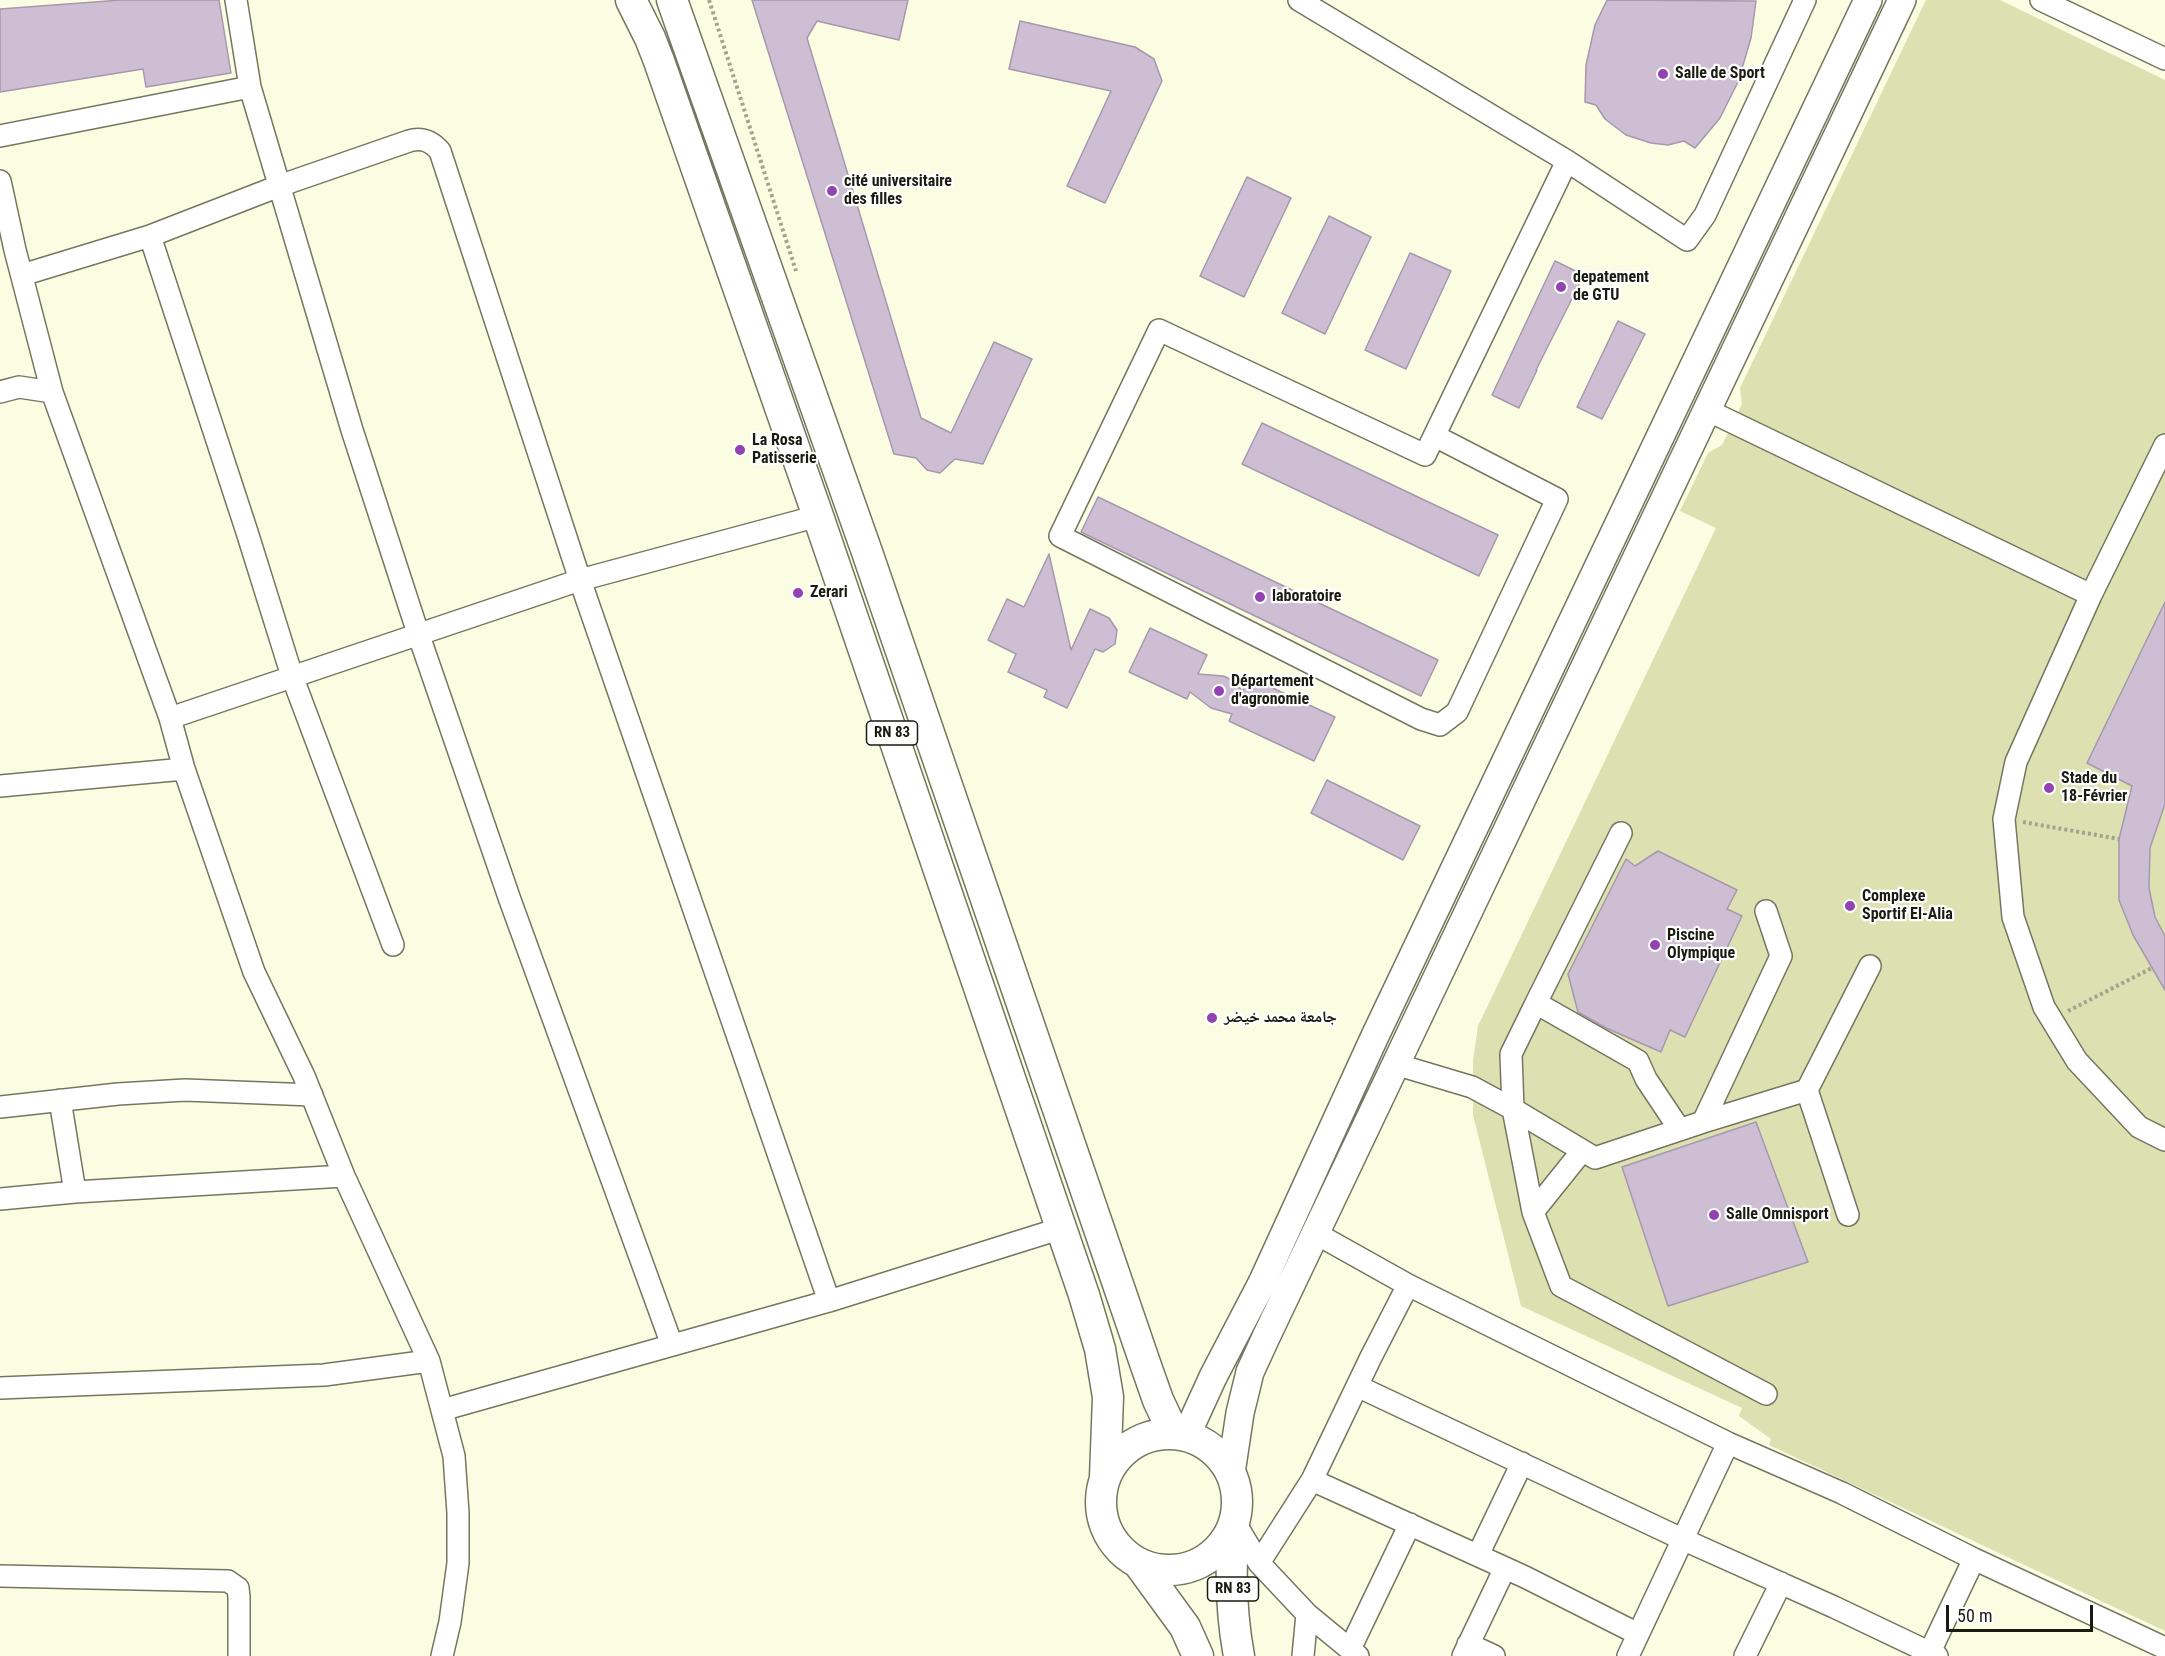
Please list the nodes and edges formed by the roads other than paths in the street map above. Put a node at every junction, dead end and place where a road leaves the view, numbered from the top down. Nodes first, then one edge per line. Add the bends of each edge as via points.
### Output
1 (236, 0) edge
2 (631, 0) edge
3 (672, 0) edge
4 (1299, 0) edge
5 (1805, 0) edge
6 (1868, 0) edge
7 (1902, 0) edge
8 (2041, 0) edge
9 (2165, 59) edge
10 (250, 87) junction
11 (0, 136) edge
12 (1567, 161) junction
13 (0, 181) edge
14 (279, 186) junction
15 (150, 236) junction
16 (8, 250) edge
17 (22, 275) junction
18 (0, 392) edge
19 (52, 392) junction
20 (1707, 410) junction
21 (1435, 436) junction
22 (2165, 445) edge
23 (818, 516) junction
24 (580, 580) junction
25 (2091, 595) junction
26 (418, 633) junction
27 (292, 676) junction
28 (170, 718) junction
29 (184, 769) junction
30 (0, 786) edge
31 (1621, 832) dead end
32 (1766, 911) dead end
33 (393, 945) dead end
34 (1870, 966) dead end
35 (1536, 1003) junction
36 (1395, 1064) junction
37 (1807, 1090) junction
38 (312, 1095) junction
39 (60, 1100) junction
40 (0, 1107) edge
41 (1513, 1109) junction
42 (1703, 1122) junction
43 (1680, 1130) junction
44 (2165, 1140) edge
45 (1582, 1151) junction
46 (344, 1176) junction
47 (75, 1192) junction
48 (0, 1199) edge
49 (1533, 1212) junction
50 (1848, 1215) dead end
51 (1062, 1228) junction
52 (1316, 1233) junction
53 (1408, 1285) junction
54 (829, 1301) junction
55 (672, 1345) junction
56 (429, 1361) junction
57 (1357, 1386) junction
58 (0, 1388) edge
59 (1766, 1394) dead end
60 (442, 1410) junction
61 (1180, 1435) junction
62 (1728, 1443) junction
63 (1522, 1463) junction
64 (1231, 1473) junction
65 (1105, 1477) junction
66 (1312, 1480) junction
67 (1234, 1523) junction
68 (1410, 1524) junction
69 (1682, 1539) junction
70 (1478, 1555) junction
71 (1974, 1559) junction
72 (1259, 1563) junction
73 (1139, 1564) junction
74 (1505, 1568) junction
75 (0, 1576) edge
76 (1781, 1583) junction
77 (1308, 1614) junction
78 (1638, 1634) junction
79 (2165, 1648) edge
80 (1465, 1650) edge
81 (1354, 1652) edge
82 (1931, 1655) edge
83 (239, 1656) edge
84 (442, 1656) edge
85 (1198, 1656) edge
86 (1239, 1656) edge
87 (1303, 1656) edge
88 (1494, 1656) edge
89 (1628, 1656) edge
90 (1745, 1656) edge

1 - 10 street
2 - 23 highway, RN 83 via 650,38
3 - 61 highway, RN 83 via 867,552 1145,1364 1158,1400
4 - 12 street
5 - 12 street via 1705,215 1687,240
6 - 61 main road via 1380,1025 1262,1283
7 - 20 main road
8 - 9 street
10 - 11 street
10 - 14 street
12 - 21 street
13 - 16 street
14 - 15 street
14 - 24 street via 415,139 429,141 440,151
14 - 26 street
15 - 17 street
15 - 27 street
16 - 17 street
17 - 19 street
18 - 19 street via 19,387
19 - 28 street
20 - 25 street
20 - 36 main road
21 - 21 street via 1425,455 1159,330 1060,536 1440,725 1457,712 1557,499
22 - 25 street
23 - 24 street
23 - 51 highway, RN 83
24 - 26 street
24 - 54 street
25 - 44 street via 2016,762 2004,819 2013,917 2044,1007 2077,1061 2139,1127
26 - 27 street
26 - 55 street
27 - 28 street
27 - 33 street
28 - 29 street
29 - 30 street
29 - 38 street via 254,972
31 - 35 street
32 - 42 street via 1781,956
34 - 37 street
35 - 41 street via 1511,1054
35 - 43 street via 1638,1061
36 - 41 street via 1472,1087
36 - 52 main road
37 - 42 street
37 - 50 street
38 - 39 street via 185,1090
38 - 46 street
39 - 40 street
39 - 47 street
41 - 45 street
41 - 49 street
42 - 43 street
43 - 45 street via 1595,1158
45 - 49 street
46 - 47 street
46 - 56 street
47 - 48 street
49 - 59 street via 1561,1286
51 - 54 street
51 - 65 highway, RN 83 via 1098,1339 1105,1374
52 - 53 street
52 - 64 main road via 1250,1372
53 - 57 street
53 - 62 street
54 - 55 street
55 - 60 street
56 - 58 street via 324,1375
56 - 60 street
57 - 63 street
57 - 66 street
60 - 84 street via 454,1456 458,1513 458,1563
61 - 64 highway via 1205,1444 1220,1456
61 - 65 highway via 1140,1440 1125,1449
62 - 69 street
62 - 71 street via 1842,1493
63 - 69 street
63 - 70 street
64 - 67 highway via 1238,1506
65 - 73 highway via 1101,1494 1105,1527 1113,1542
66 - 68 street
66 - 72 street
67 - 72 street
67 - 73 highway via 1224,1544 1207,1559 1185,1569 1162,1570
67 - 86 highway, RN 83 via 1231,1557
68 - 70 street
68 - 81 street
69 - 76 street
69 - 78 street
70 - 74 street
71 - 79 street
71 - 82 street
72 - 77 street
73 - 85 highway via 1185,1627
74 - 78 street
74 - 80 street
75 - 83 street via 228,1581 238,1588
76 - 82 street
76 - 90 street
77 - 81 street
77 - 87 street
78 - 89 street
80 - 88 street

